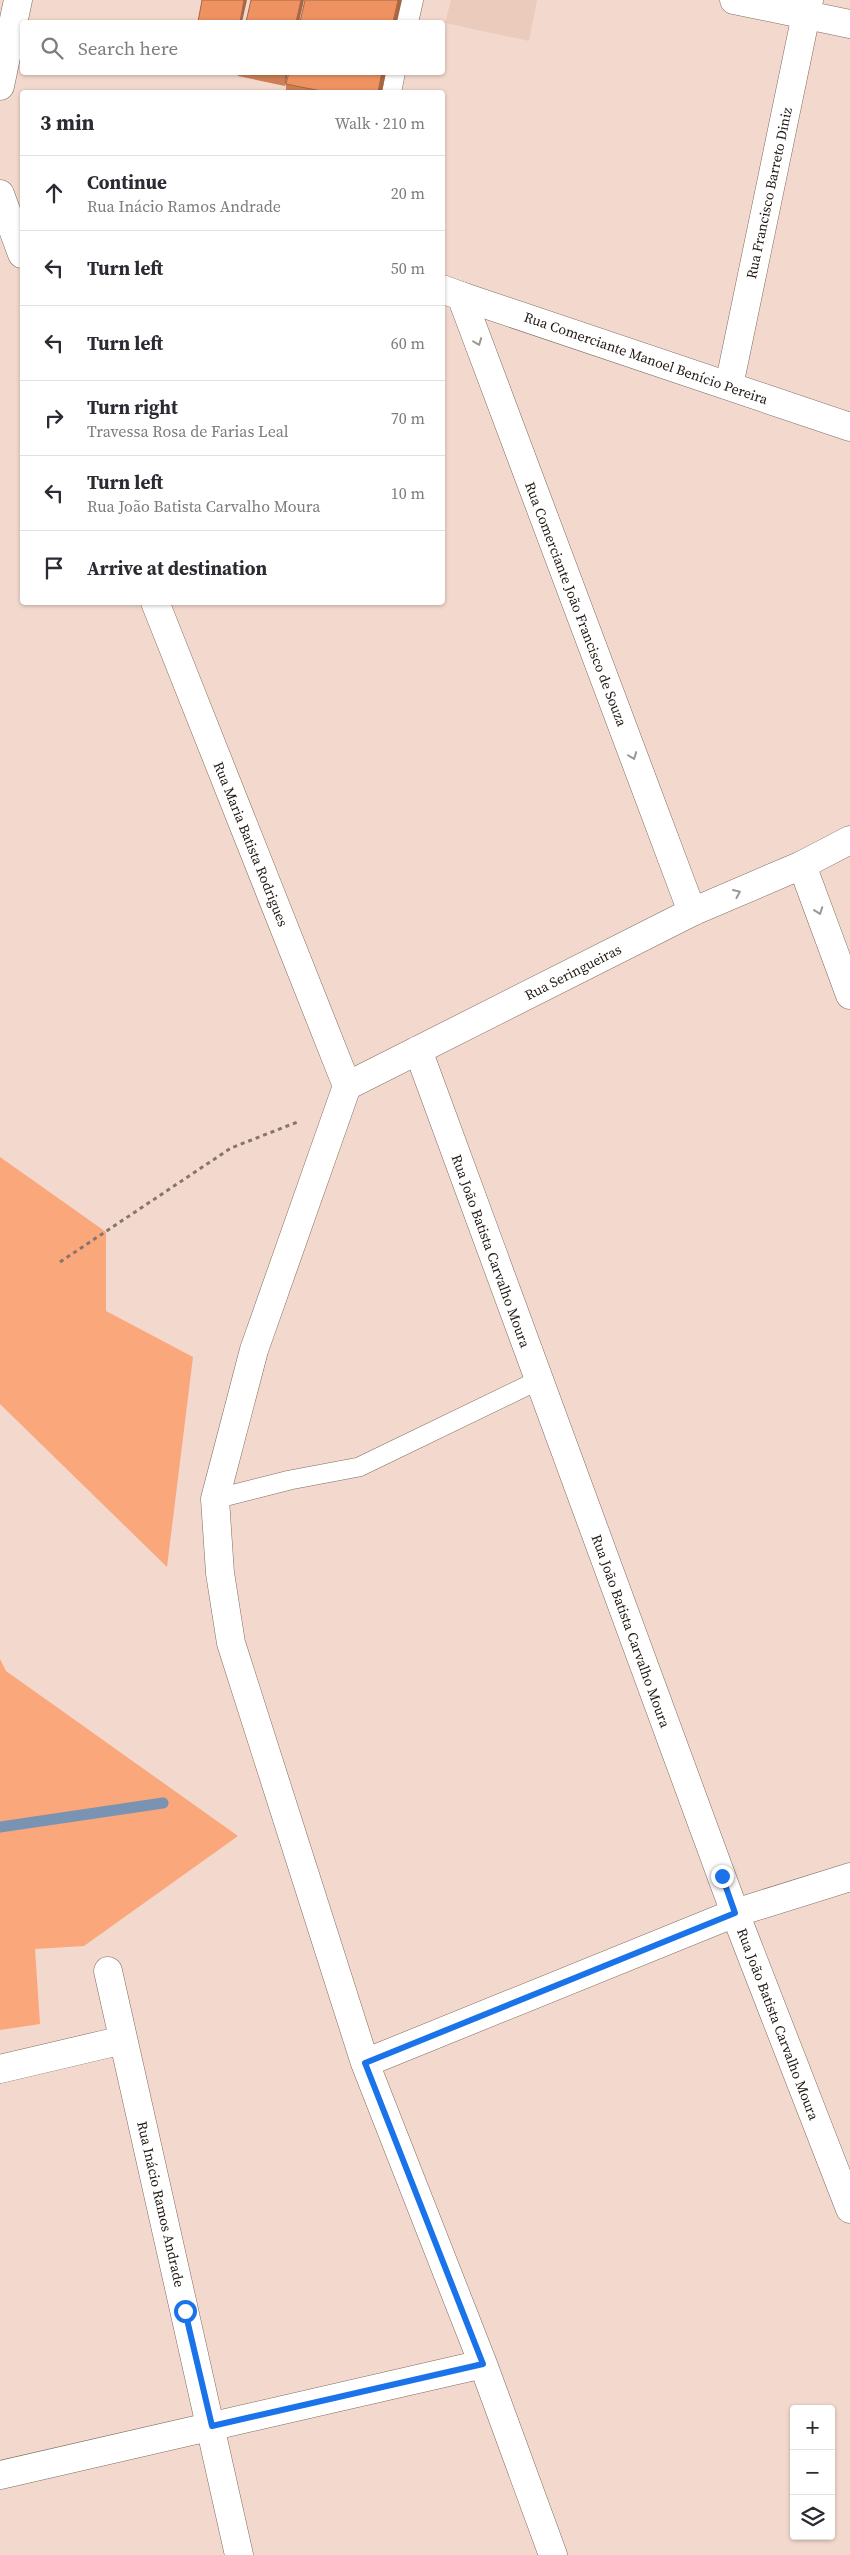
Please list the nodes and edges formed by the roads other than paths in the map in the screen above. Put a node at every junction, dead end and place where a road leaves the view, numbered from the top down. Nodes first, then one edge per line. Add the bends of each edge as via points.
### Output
1 (18, 0) edge
2 (409, 0) edge
3 (734, 0) edge
4 (808, 7) edge
5 (404, 20) edge
6 (850, 24) edge
7 (390, 75) edge
8 (0, 86) edge
9 (386, 90) edge
10 (0, 194) edge
11 (20, 249) edge
12 (452, 293) edge
13 (730, 386) junction
14 (850, 428) edge
15 (156, 605) edge
16 (850, 840) edge
17 (802, 865) junction
18 (692, 912) junction
19 (850, 995) edge
20 (418, 1050) junction
21 (347, 1086) junction
22 (539, 1380) junction
23 (215, 1499) junction
24 (850, 1877) edge
25 (735, 1913) junction
26 (108, 1971) dead end
27 (123, 2040) junction
28 (365, 2063) junction
29 (0, 2069) edge
30 (850, 2209) edge
31 (483, 2364) junction
32 (212, 2426) junction
33 (0, 2475) edge
34 (239, 2555) edge
35 (552, 2555) edge

1 - 8 street
2 - 5 street
3 - 4 street
4 - 6 street
4 - 13 street, Rua Francisco Barreto Diniz
7 - 9 street
10 - 11 street
12 - 13 street, Rua Comerciante Manoel Benício Pereira
12 -> 18 street, Rua Comerciante João Francisco de Souza
13 - 14 street, Rua Comerciante Manoel Benício Pereira
15 - 21 street, Rua Maria Batista Rodrigues
16 - 17 street, Rua Seringueiras
18 -> 17 street, Rua Seringueiras
17 -> 19 street
18 - 20 street, Rua Seringueiras
20 - 21 street, Rua Seringueiras
20 - 22 street, Rua João Batista Carvalho Moura
21 - 23 street via 254,1350
22 - 23 lane via 359,1466
22 - 25 street, Rua João Batista Carvalho Moura
23 - 28 street via 220,1573 231,1644
24 - 25 street
25 - 28 street
25 - 30 street, Rua João Batista Carvalho Moura
26 - 27 street, Rua Inácio Ramos Andrade
27 - 29 street
27 - 32 street, Rua Inácio Ramos Andrade
28 - 31 street
31 - 32 street
31 - 35 street
32 - 33 street
32 - 34 street, Rua Inácio Ramos Andrade

